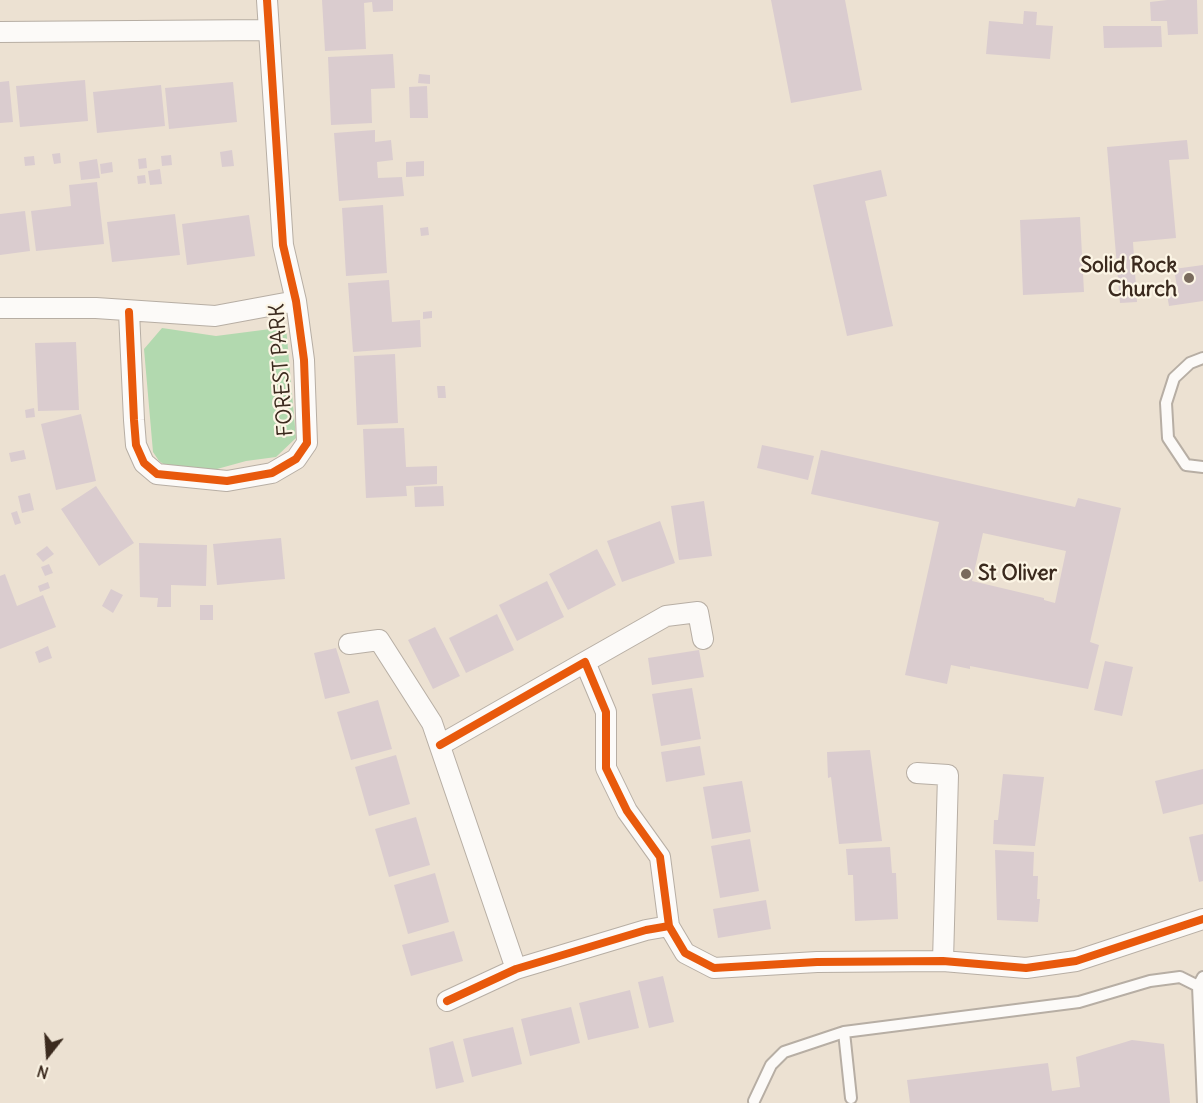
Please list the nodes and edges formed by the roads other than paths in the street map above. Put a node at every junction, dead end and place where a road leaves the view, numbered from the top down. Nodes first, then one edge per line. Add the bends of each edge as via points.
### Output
1 (267, 0) edge
2 (269, 30) junction
3 (0, 32) edge
4 (296, 301) junction
5 (0, 308) edge
6 (129, 312) junction
7 (1203, 358) edge
8 (1203, 467) edge
9 (703, 639) dead end
10 (349, 644) dead end
11 (585, 662) junction
12 (440, 745) junction
13 (917, 773) dead end
14 (1203, 919) edge
15 (669, 926) junction
16 (943, 961) junction
17 (516, 969) junction
18 (1200, 981) edge
19 (447, 1001) dead end
20 (844, 1032) junction
21 (851, 1098) dead end
22 (754, 1101) dead end
23 (1203, 1103) edge

1 - 2 street, FOREST PARK
2 - 3 street
2 - 4 street, FOREST PARK via 283,245
4 - 6 street, FOREST PARK via 215,316
4 - 6 street, FOREST PARK via 304,360 307,443 296,459 272,473 227,481 157,474 144,463 136,445
5 - 6 street, FOREST PARK
7 - 8 lane via 1190,363 1174,378 1166,403 1168,438 1186,465
9 - 11 street via 698,612 666,616
10 - 12 street via 379,640 432,723
11 - 12 street
11 - 15 street via 606,712 606,768 627,811 660,857
12 - 17 street
13 - 16 street via 948,775
14 - 16 street via 1076,961 1026,968
15 - 16 street via 685,953 714,968
15 - 17 street
17 - 19 street
18 - 20 lane via 1180,976 1079,1002
18 - 23 lane
20 - 21 lane
20 - 22 lane via 784,1052 771,1065

